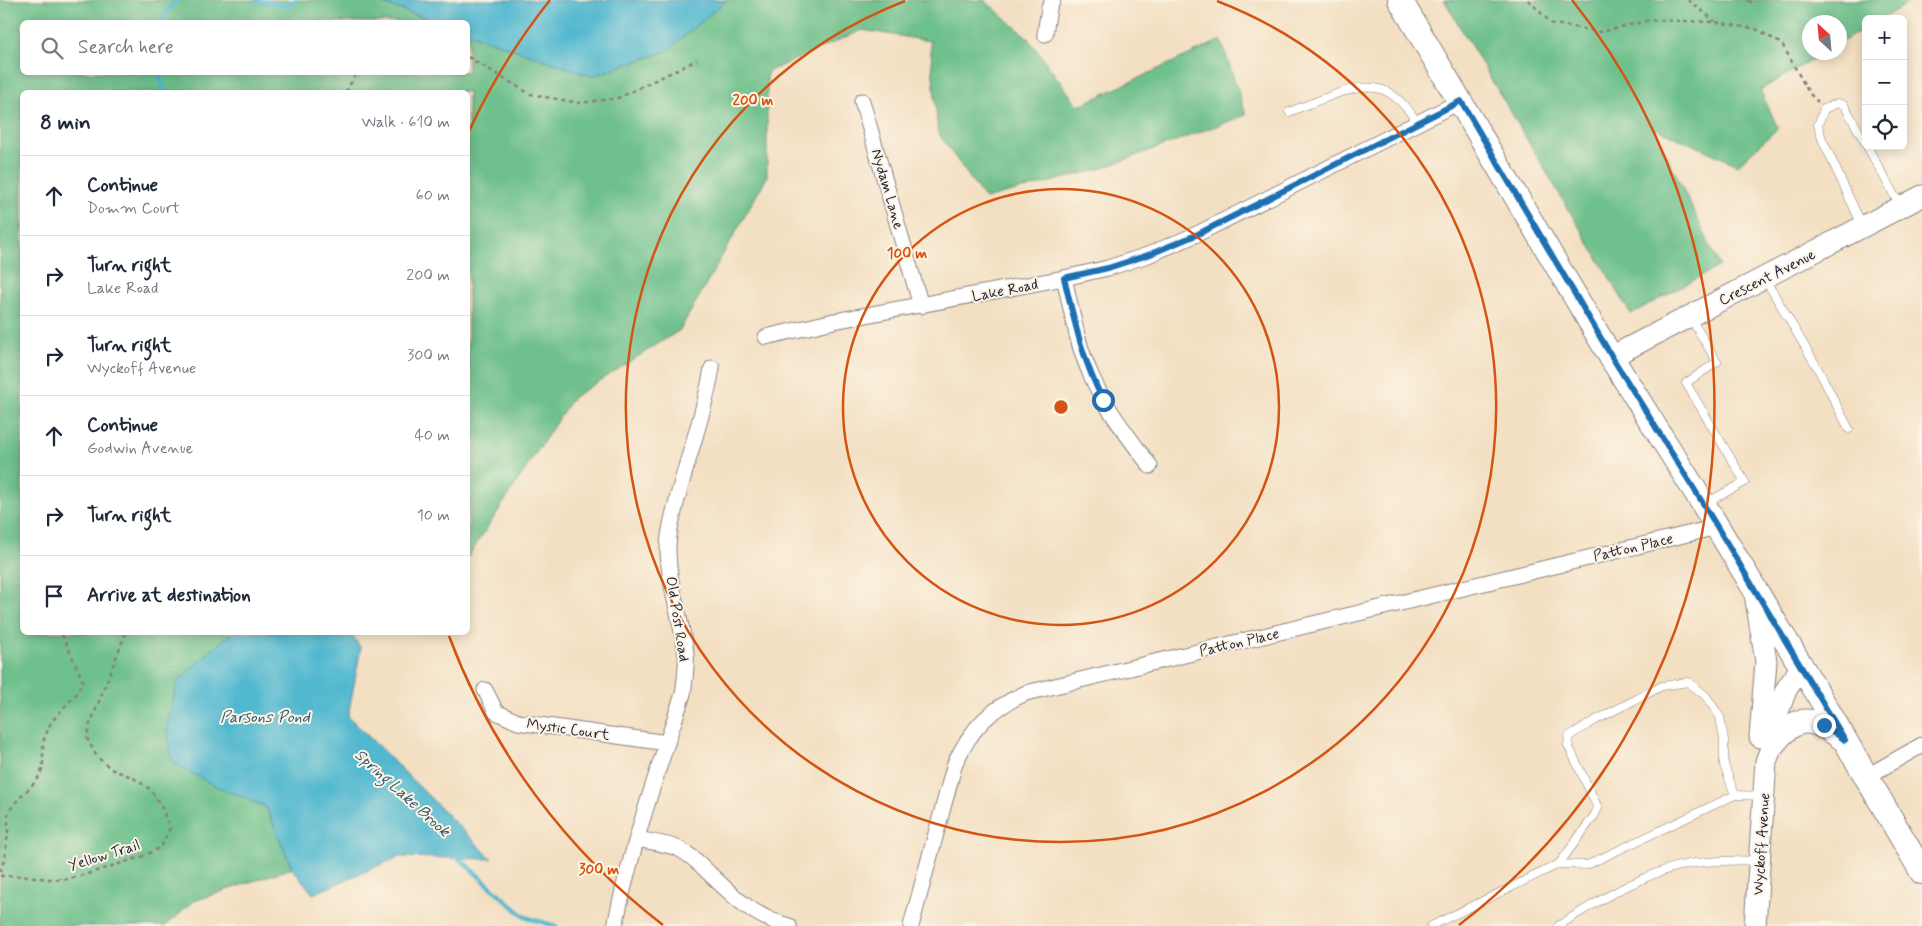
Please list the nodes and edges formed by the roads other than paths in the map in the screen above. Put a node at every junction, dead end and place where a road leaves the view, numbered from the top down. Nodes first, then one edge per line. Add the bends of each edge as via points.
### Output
1 (1053, 0) edge
2 (1400, 0) edge
3 (1045, 34) dead end
4 (862, 101) dead end
5 (1461, 101) junction
6 (1289, 112) dead end
7 (1418, 123) junction
8 (1862, 138) edge
9 (1869, 150) edge
10 (1922, 196) edge
11 (1901, 207) junction
12 (1863, 227) junction
13 (1064, 278) junction
14 (1765, 279) junction
15 (921, 306) junction
16 (1690, 317) junction
17 (766, 337) dead end
18 (1612, 357) junction
19 (712, 368) dead end
20 (1849, 429) dead end
21 (1150, 466) dead end
22 (1704, 505) junction
23 (1717, 527) junction
24 (1754, 590) junction
25 (1801, 667) junction
26 (485, 690) dead end
27 (1845, 740) junction
28 (667, 743) junction
29 (1922, 745) edge
30 (1769, 752) junction
31 (1866, 777) junction
32 (1735, 795) junction
33 (1764, 796) junction
34 (637, 839) junction
35 (1759, 860) junction
36 (1559, 864) junction
37 (1922, 872) edge
38 (615, 926) edge
39 (789, 926) edge
40 (911, 926) edge
41 (1431, 926) edge
42 (1558, 926) edge
43 (1755, 926) edge

1 - 3 street
2 - 5 main road, Wyckoff Avenue
4 - 15 street, Nydam Lane
5 - 7 street, Lake Road
5 - 18 main road, Wyckoff Avenue
6 - 7 lane via 1354,88 1369,86 1403,102
7 - 13 street, Lake Road via 1196,235 1148,255
8 - 12 lane via 1844,105 1838,103 1824,109 1818,125 1822,139
9 - 11 lane
10 - 11 main road, Crescent Avenue
11 - 12 main road, Crescent Avenue
12 - 14 main road, Crescent Avenue
13 - 15 street, Lake Road
13 - 21 street via 1091,376 1103,400
14 - 16 main road, Crescent Avenue
14 - 20 lane
15 - 17 street, Lake Road via 841,319
16 - 18 main road, Crescent Avenue
16 - 22 lane via 1717,362 1686,383 1745,482
18 - 22 main road, Wyckoff Avenue
19 - 28 street, Old Post Road via 707,397 670,527 670,569 686,654 686,674
22 - 23 main road, Wyckoff Avenue
23 - 24 main road, Wyckoff Avenue
23 - 40 street, Patton Place via 1026,693 1006,702 973,730 955,763
24 - 25 main road, Wyckoff Avenue
24 - 30 main road, Wyckoff Avenue via 1766,661 1760,744
25 - 27 main road
25 - 30 main road, Wyckoff Avenue via 1786,690 1776,717
26 - 28 street, Mystic Court via 496,712 518,722
27 - 30 main road via 1824,725 1800,722 1784,729
27 - 31 main road
28 - 34 street, Old Post Road
29 - 31 street
30 - 33 main road, Wyckoff Avenue
31 - 37 main road
32 - 33 lane
32 - 36 lane via 1587,865
32 - 36 lane via 1724,765 1720,717 1706,696 1688,682 1662,686 1569,736 1568,745 1598,808
33 - 35 main road, Wyckoff Avenue
34 - 38 street, Old Post Road
34 - 39 street via 680,850 742,904 761,916
35 - 42 lane via 1690,864 1660,871
35 - 43 main road, Wyckoff Avenue
36 - 41 lane

